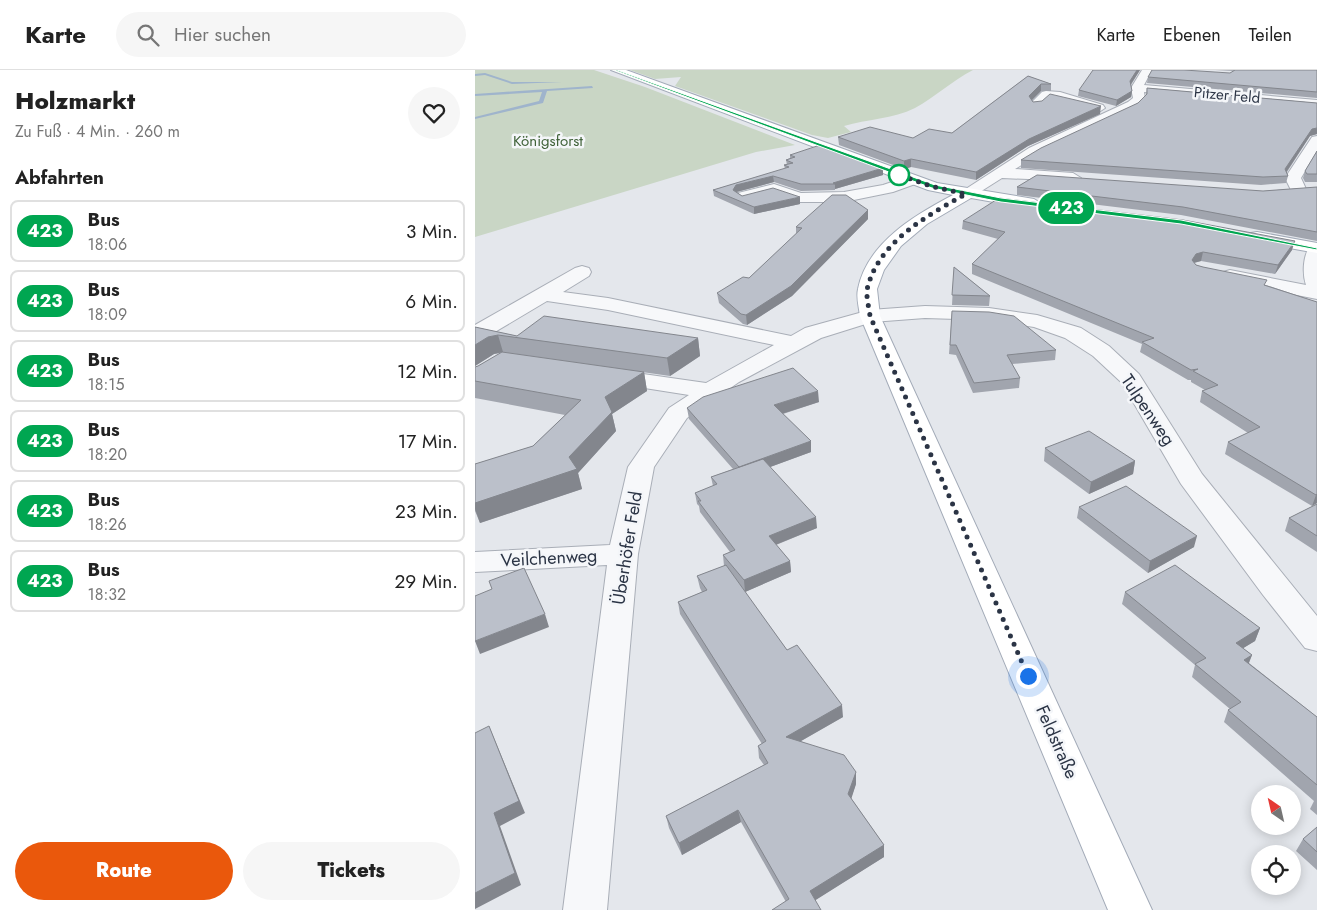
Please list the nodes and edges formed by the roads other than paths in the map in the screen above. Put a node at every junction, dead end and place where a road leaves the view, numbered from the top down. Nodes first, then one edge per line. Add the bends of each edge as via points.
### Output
1 (616, 70) edge
2 (1147, 70) edge
3 (1137, 88) junction
4 (1036, 104) edge
5 (1317, 104) edge
6 (1119, 112) junction
7 (1317, 140) edge
8 (1002, 173) junction
9 (1091, 179) edge
10 (913, 180) junction
11 (1317, 188) edge
12 (1298, 189) junction
13 (1279, 190) edge
14 (966, 194) junction
15 (744, 196) edge
16 (1050, 206) edge
17 (1239, 233) edge
18 (1317, 248) edge
19 (1209, 271) edge
20 (582, 272) dead end
21 (1317, 288) edge
22 (1317, 293) edge
23 (544, 295) junction
24 (870, 316) junction
25 (475, 334) edge
26 (793, 344) junction
27 (591, 374) edge
28 (710, 391) junction
29 (623, 554) junction
30 (475, 562) edge
31 (1317, 639) edge
32 (585, 910) edge
33 (1130, 910) edge

1 - 10 main road
2 - 3 street
3 - 5 street, Pitzer Feld
3 - 6 street via 1139,99
4 - 6 street via 1046,95 1060,96
6 - 8 street via 1034,151
7 - 12 street via 1293,178
8 - 9 street
8 - 14 street
10 - 14 main road
10 - 15 street via 867,193 811,199 777,188
11 - 12 street
12 - 13 street
14 - 16 main road
14 - 24 main road, Feldstraße via 908,231 882,256 867,288
17 - 18 main road
18 - 21 street via 1314,280
19 - 22 street
20 - 23 street
23 - 25 street
23 - 26 street via 608,304
24 - 26 street, Überhöfer Feld via 813,333
24 - 31 street, Tulpenweg via 925,312 989,314 1037,321 1073,334 1101,351 1131,379 1191,478
24 - 33 main road, Feldstraße
26 - 28 street, Überhöfer Feld
27 - 28 street
28 - 29 street, Überhöfer Feld via 678,413 641,467
29 - 30 street, Veilchenweg
29 - 32 street, Überhöfer Feld

